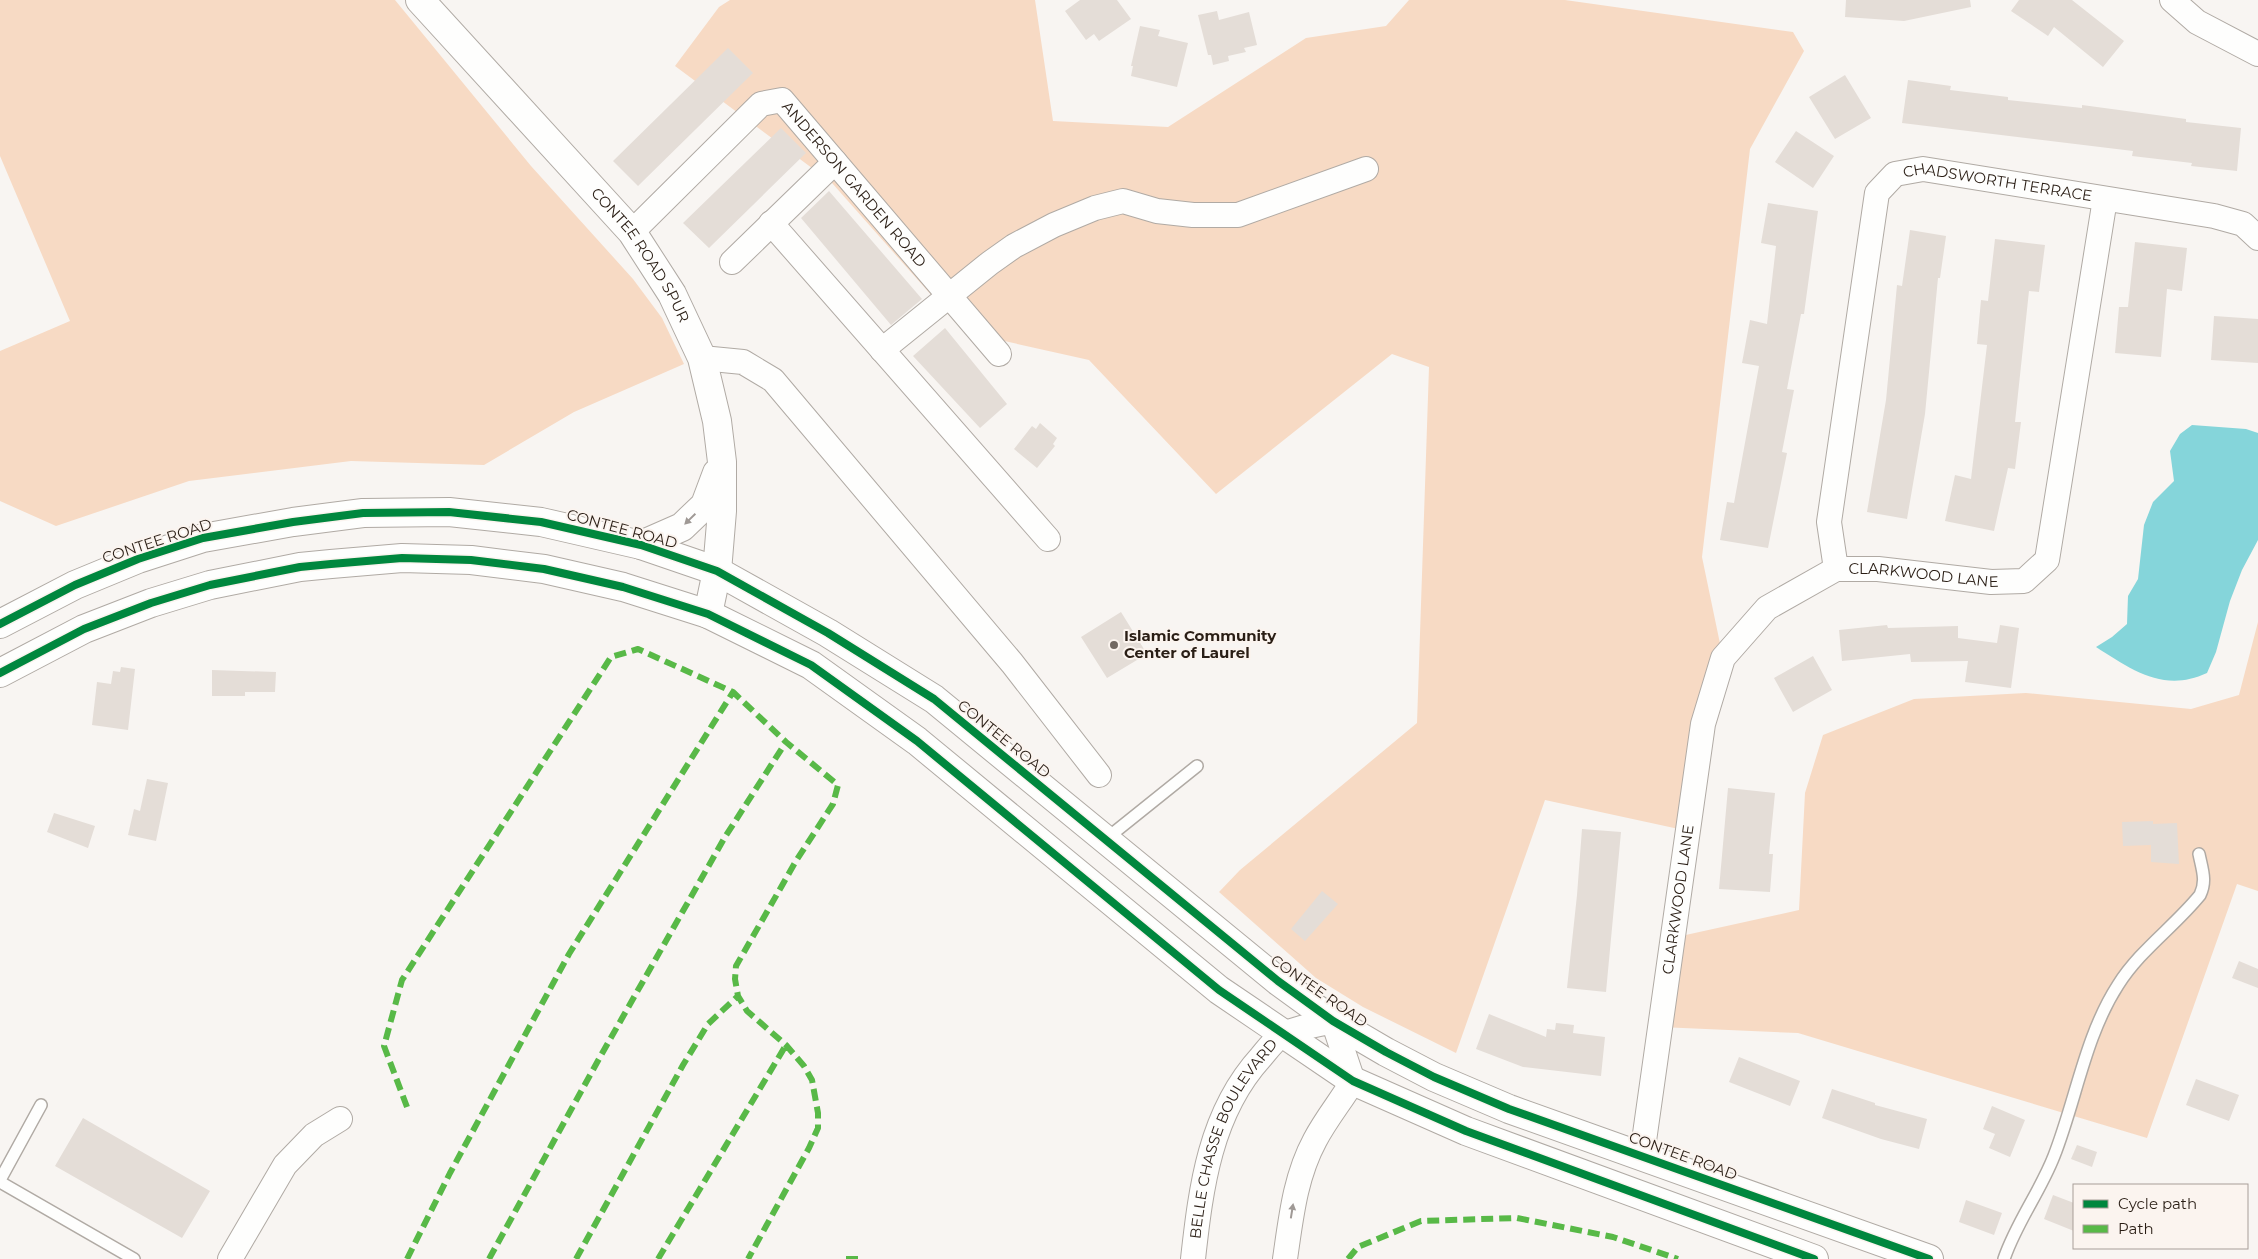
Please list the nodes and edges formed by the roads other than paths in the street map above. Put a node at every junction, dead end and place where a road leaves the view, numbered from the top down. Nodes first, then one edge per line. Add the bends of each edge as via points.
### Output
1 (420, 0) edge
2 (2172, 0) edge
3 (2258, 54) edge
4 (835, 162) junction
5 (1366, 169) dead end
6 (2104, 199) junction
7 (771, 224) junction
8 (632, 232) junction
9 (2258, 238) edge
10 (732, 262) dead end
11 (950, 296) junction
12 (882, 350) junction
13 (999, 354) dead end
14 (702, 358) junction
15 (722, 462) junction
16 (1048, 539) dead end
17 (641, 545) junction
18 (1836, 569) junction
19 (717, 571) junction
20 (708, 614) junction
21 (0, 624) edge
22 (0, 673) edge
23 (1198, 766) dead end
24 (1099, 775) dead end
25 (1106, 839) junction
26 (2199, 854) dead end
27 (1333, 1021) junction
28 (1282, 1034) junction
29 (1353, 1081) junction
30 (41, 1105) dead end
31 (340, 1120) dead end
32 (1642, 1155) junction
33 (0, 1181) edge
34 (134, 1259) edge
35 (230, 1259) edge
36 (1193, 1259) edge
37 (1285, 1259) edge
38 (1814, 1259) edge
39 (1929, 1259) edge
40 (2004, 1259) edge

1 - 8 street, CONTEE ROAD SPUR
2 - 3 street via 2197,22
4 - 7 street
4 - 8 street, ANDERSON GARDEN ROAD via 782,100 761,104
4 - 11 street, ANDERSON GARDEN ROAD
5 - 11 street via 1238,215 1157,211 1123,201 1095,208 1014,246
6 - 9 street, CHADSWORTH TERRACE via 2214,216 2242,224
6 - 18 street, CLARKWOOD LANE via 2047,560 2024,581 1991,582 1878,569
6 - 18 street, CHADSWORTH TERRACE via 1923,169 1895,174 1877,193 1830,522
7 - 10 street
7 - 12 street
8 - 14 street, CONTEE ROAD SPUR via 672,294
11 - 12 street
11 - 13 street, ANDERSON GARDEN ROAD
12 - 16 street
14 - 15 street, CONTEE ROAD SPUR via 717,421
14 - 24 street via 743,362 773,380 1012,663
15 -> 17 street via 704,505 682,527
15 - 19 street, CONTEE ROAD SPUR
17 - 19 street, CONTEE ROAD
17 - 21 street, CONTEE ROAD via 541,522 449,512 363,514 294,522 204,538 138,559 75,584
18 - 32 street, CLARKWOOD LANE via 1767,608 1723,658 1703,724
19 - 20 street, CONTEE ROAD SPUR
19 - 25 street, CONTEE ROAD via 828,633 934,699
20 - 22 street via 624,588 544,569 471,560 402,558 300,567 210,584 84,629
20 - 28 street via 810,665 917,741 1219,990
23 - 25 lane
25 - 27 street, CONTEE ROAD via 1278,982
26 - 40 lane via 2204,876 2200,895 2130,966 2107,1003 2053,1158
27 - 28 street, BELLE CHASSE BOULEVARD
27 - 29 street
27 - 32 street, CONTEE ROAD via 1434,1077 1509,1109
28 - 29 street
28 - 36 street, BELLE CHASSE BOULEVARD via 1251,1068 1218,1128 1205,1171
37 -> 29 street via 1292,1206 1301,1174 1316,1139
29 - 38 street via 1466,1130
30 - 33 lane
31 - 35 street via 314,1135 285,1166
32 - 39 street, CONTEE ROAD
33 - 34 lane

